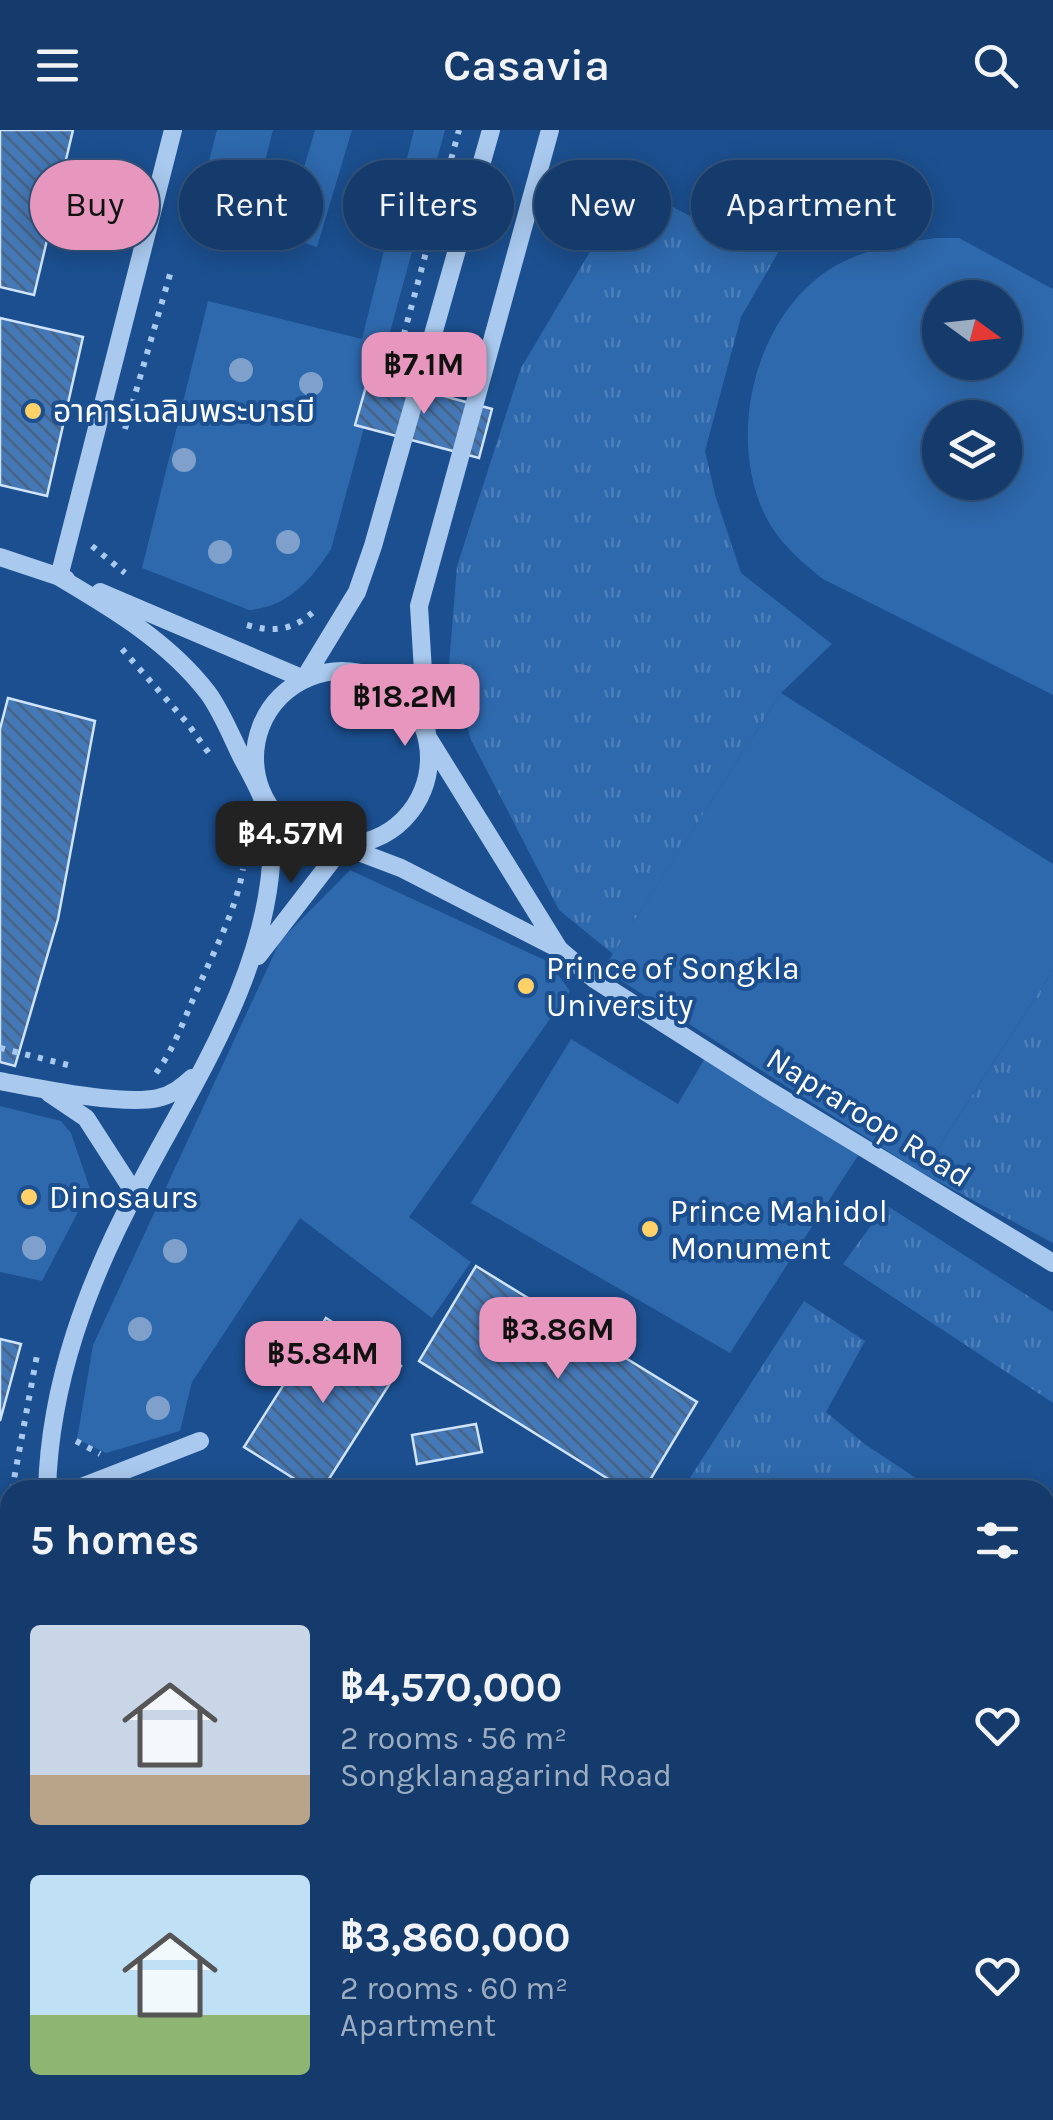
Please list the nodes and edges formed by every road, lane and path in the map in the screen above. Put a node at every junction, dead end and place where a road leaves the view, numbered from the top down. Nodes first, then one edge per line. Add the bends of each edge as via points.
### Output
1 (173, 130) edge
2 (458, 130) edge
3 (490, 130) edge
4 (550, 130) edge
5 (171, 271) dead end
6 (393, 374) dead end
7 (123, 436) dead end
8 (92, 545) dead end
9 (0, 558) edge
10 (59, 577) junction
11 (138, 578) dead end
12 (320, 604) dead end
13 (229, 617) dead end
14 (109, 638) dead end
15 (304, 678) junction
16 (428, 736) junction
17 (223, 774) dead end
18 (263, 797) junction
19 (343, 846) junction
20 (244, 862) dead end
21 (558, 949) junction
22 (246, 973) junction
23 (0, 1048) edge
24 (77, 1067) dead end
25 (201, 1070) junction
26 (146, 1079) dead end
27 (0, 1081) edge
28 (43, 1090) junction
29 (135, 1194) junction
30 (1053, 1263) edge
31 (37, 1355) dead end
32 (200, 1442) dead end
33 (14, 1480) edge
34 (48, 1480) edge
35 (100, 1480) edge

1 - 10 street
2 - 6 path
3 - 15 street via 368,561 357,592
4 - 16 street via 419,606
5 - 7 path
8 - 11 path
9 - 10 street
10 - 15 street
10 - 18 street via 126,617 209,694
12 - 13 path via 284,630
14 - 17 path via 142,669
15 - 16 street via 354,670 379,678 401,692
15 - 18 street via 264,717 255,771
16 - 19 street via 430,762 412,812 369,842
16 - 21 street, Napraroop Road
18 - 19 street via 296,833
18 - 22 street via 272,842 257,944
19 - 21 street, Napraroop Road via 401,868
19 - 22 street
20 - 26 path via 177,1036
21 - 30 street, Napraroop Road via 764,1088
22 - 25 street
23 - 24 path
25 - 28 street via 162,1098
25 - 29 street
27 - 28 street
28 - 29 street via 86,1118
29 - 34 street via 74,1330
31 - 33 path
32 - 35 street

